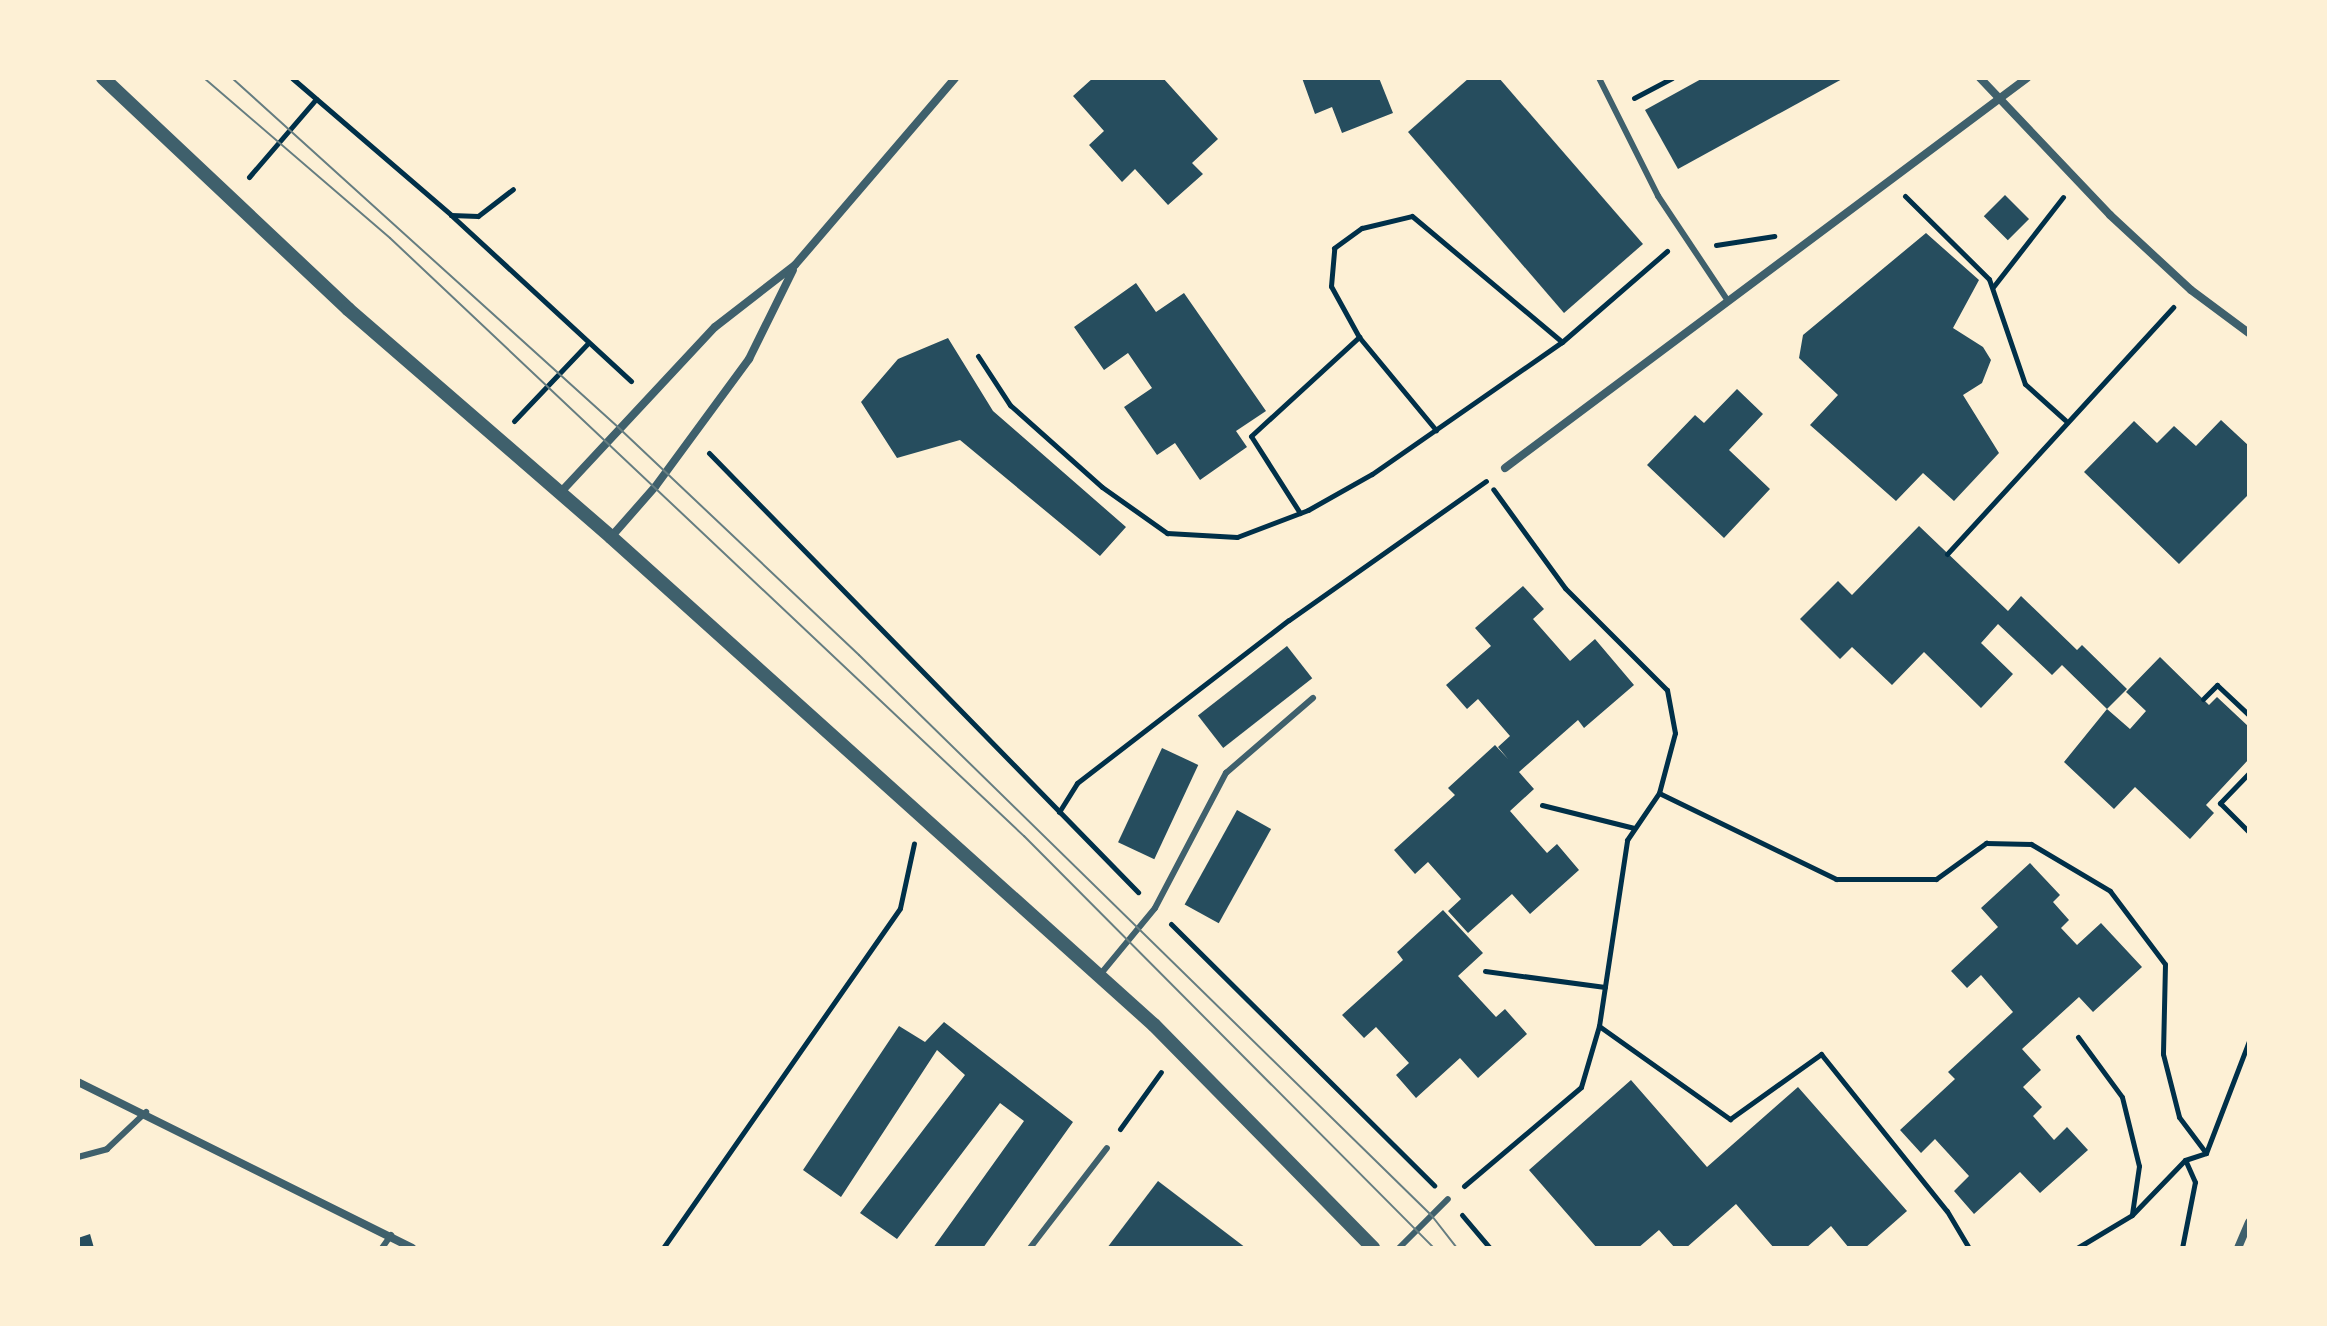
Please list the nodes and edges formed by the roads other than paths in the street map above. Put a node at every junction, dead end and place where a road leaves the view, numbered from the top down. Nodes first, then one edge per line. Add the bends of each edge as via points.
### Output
1 (103, 78) edge
2 (955, 78) edge
3 (1599, 78) edge
4 (1980, 78) edge
5 (2027, 78) edge
6 (1998, 99) junction
7 (795, 265) junction
8 (1728, 301) junction
9 (2249, 333) edge
10 (1505, 468) road end
11 (560, 493) junction
12 (611, 537) junction
13 (1313, 698) dead end
14 (1099, 976) junction
15 (78, 1082) edge
16 (146, 1112) junction
17 (1107, 1148) road end
18 (78, 1157) edge
19 (1448, 1199) road end
20 (2249, 1222) edge
21 (391, 1235) junction
22 (382, 1248) edge
23 (412, 1248) edge
24 (1030, 1248) edge
25 (1373, 1248) edge
26 (1399, 1248) edge
27 (2238, 1248) edge

1 - 11 street
2 - 7 street
3 - 8 lane via 1658,196
4 - 6 street
5 - 6 street
6 - 8 street
6 - 9 street via 2191,290
7 - 11 street via 715,327
7 - 12 street via 749,359
8 - 10 street
11 - 12 street
12 - 14 street
13 - 14 lane via 1226,773 1155,908
14 - 25 street via 1178,1048
15 - 16 street
16 - 18 lane via 107,1149
16 - 21 street
17 - 24 lane
19 - 26 lane
20 - 27 street
21 - 22 lane
21 - 23 street

